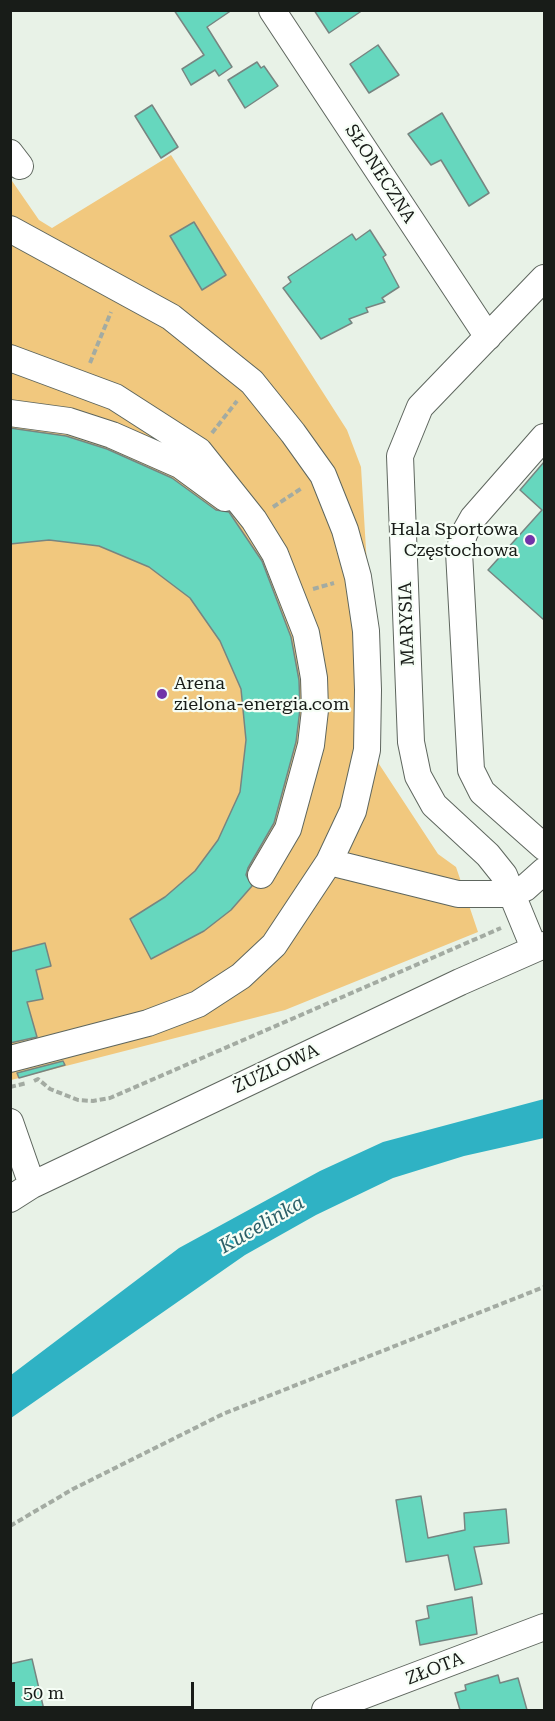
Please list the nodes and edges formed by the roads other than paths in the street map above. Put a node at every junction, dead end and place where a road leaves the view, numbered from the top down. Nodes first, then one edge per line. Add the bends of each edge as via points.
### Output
1 (273, 10) edge
2 (10, 229) edge
3 (544, 278) edge
4 (488, 337) junction
5 (10, 358) edge
6 (10, 413) edge
7 (544, 437) edge
8 (254, 520) junction
9 (544, 848) edge
10 (329, 862) junction
11 (544, 871) edge
12 (261, 875) dead end
13 (512, 894) junction
14 (539, 946) edge
15 (10, 1059) edge
16 (10, 1122) edge
17 (32, 1185) junction
18 (10, 1199) edge
19 (544, 1627) edge
20 (326, 1710) edge

1 - 4 street, SŁONECZNA
2 - 10 street via 171,316 252,382 323,475 358,577 366,631 366,750 353,811
3 - 4 street, MARYSIA
4 - 13 street, MARYSIA via 420,407 400,456 411,742 418,776 434,805 489,855
5 - 8 street via 115,397 199,451
6 - 8 street via 69,421 146,449 180,465
7 - 9 street via 473,518 459,552 471,770 482,792
8 - 12 street via 275,554 306,633 315,710 311,745 288,829
10 - 13 street via 458,894
10 - 15 street via 274,945 241,976 198,1004 148,1023
11 - 13 street
13 - 14 street, MARYSIA
14 - 17 street, ŻUŻLOWA
16 - 17 street
17 - 18 street, ŻUŻLOWA
19 - 20 street, ZŁOTA

